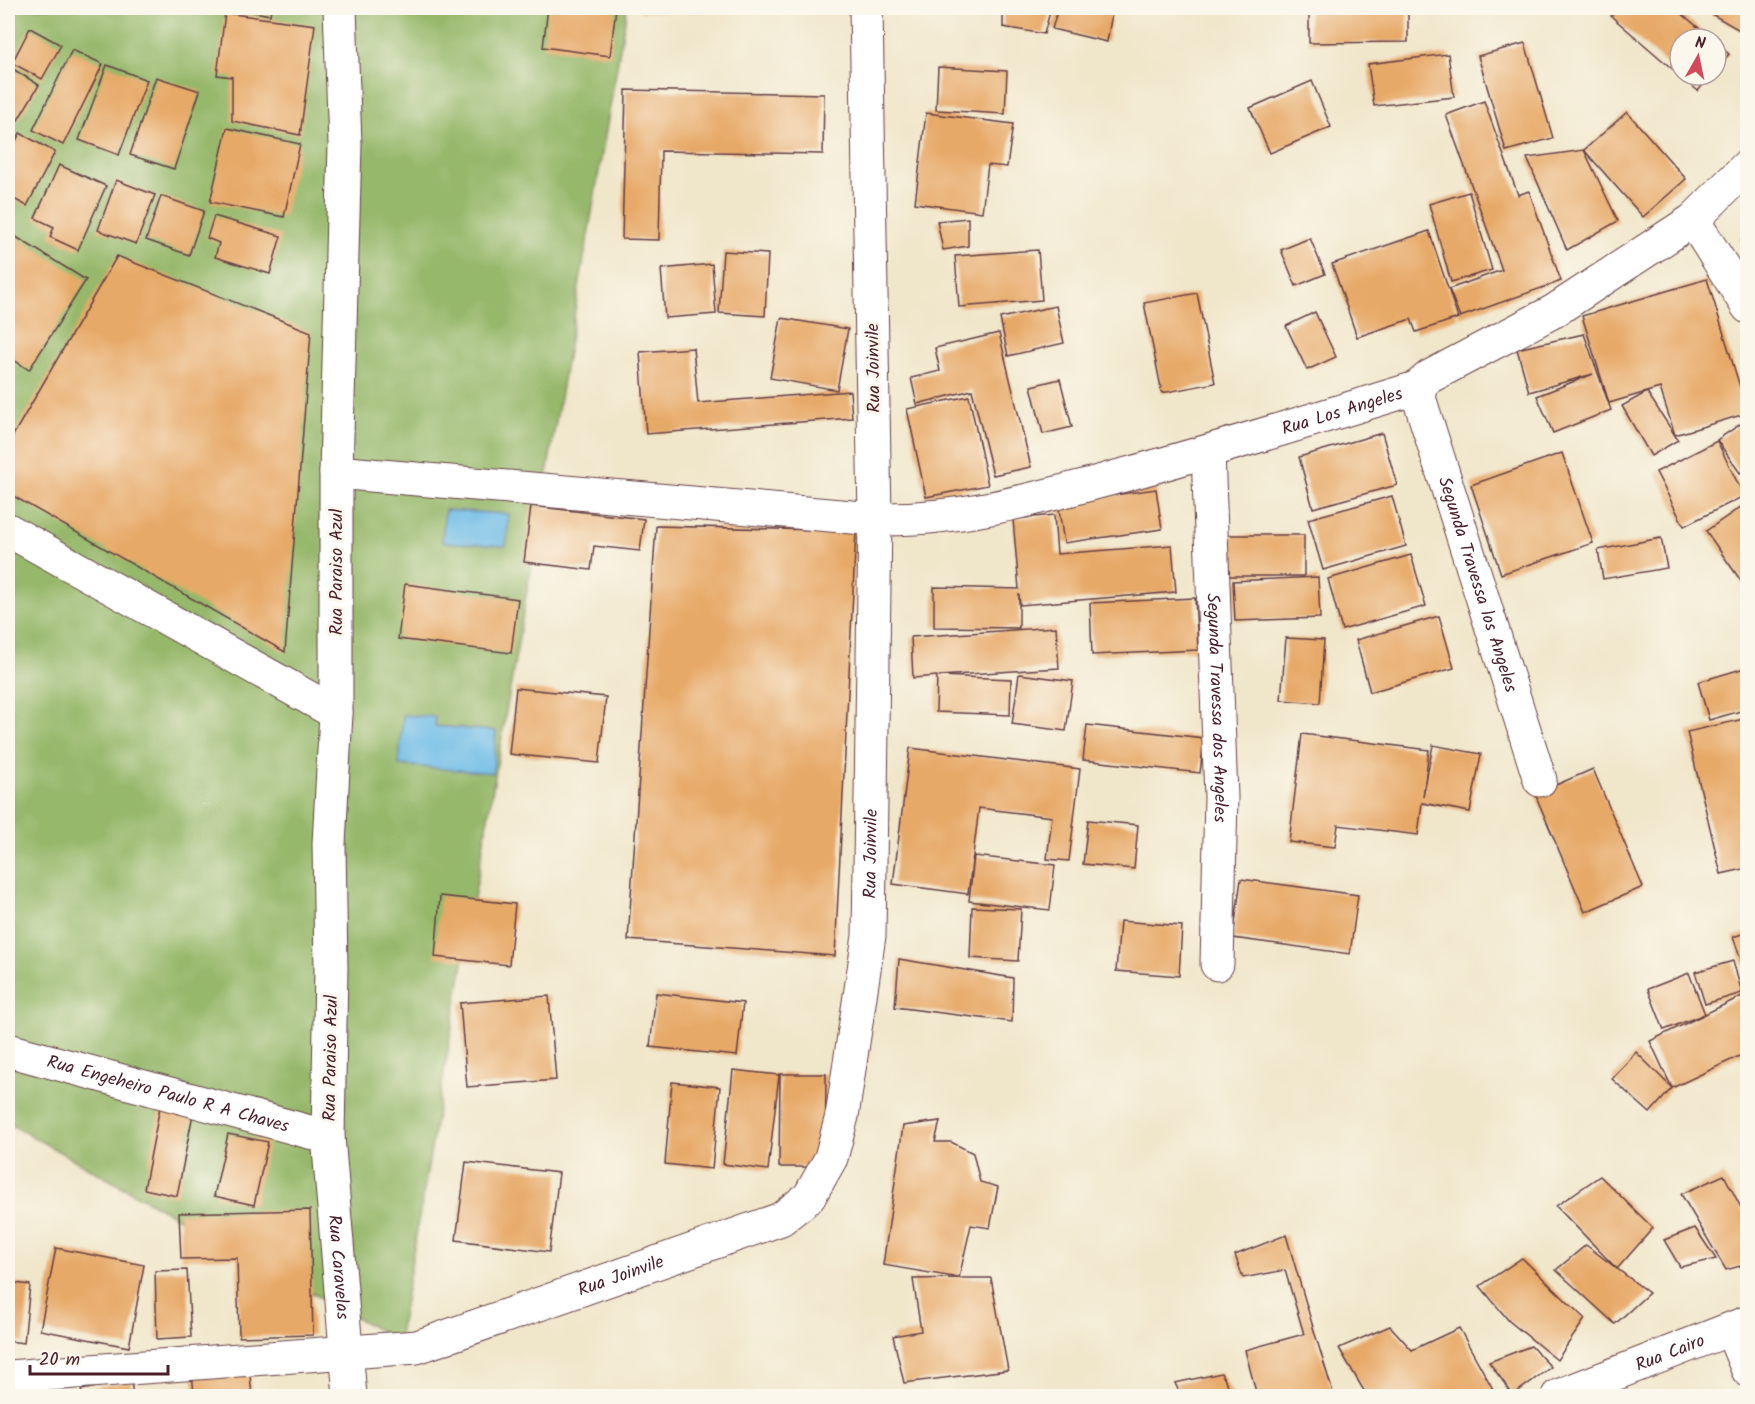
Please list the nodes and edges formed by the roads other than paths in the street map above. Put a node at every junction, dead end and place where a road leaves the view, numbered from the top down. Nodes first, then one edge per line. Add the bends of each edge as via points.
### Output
1 (340, 8) edge
2 (866, 8) edge
3 (1748, 165) edge
4 (1693, 220) junction
5 (1748, 307) edge
6 (1416, 388) junction
7 (1208, 452) junction
8 (336, 472) junction
9 (875, 519) junction
10 (8, 530) edge
11 (336, 713) junction
12 (1540, 780) dead end
13 (1217, 964) dead end
14 (8, 1050) edge
15 (328, 1137) junction
16 (1739, 1325) edge
17 (344, 1353) junction
18 (1748, 1370) edge
19 (8, 1377) edge
20 (350, 1396) edge
21 (1558, 1396) edge

1 - 8 street, Rua Paraiso Azul via 345,144
2 - 9 street, Rua Joinvile
3 - 4 street, Rua Los Angeles
4 - 5 street
4 - 6 street, Rua Los Angeles via 1554,311 1429,376
6 - 7 street, Rua Los Angeles
6 - 12 street, Segunda Travessa los Angeles
7 - 9 street, Rua Los Angeles via 1027,502 915,520
7 - 13 street, Segunda Travessa dos Angeles via 1221,797
8 - 9 street, Rua Los Angeles
8 - 11 street, Rua Paraiso Azul
9 - 17 street, Rua Joinvile via 869,936 842,1116 831,1158 809,1197 782,1219 417,1347
10 - 11 street
11 - 15 street, Rua Paraiso Azul via 329,844
14 - 15 street, Rua Engeheiro Paulo R A Chaves
15 - 17 street, Rua Caravelas
16 - 18 street
16 - 21 street, Rua Cairo
17 - 19 street, Rua Joinvile
17 - 20 street, Rua Caravelas

